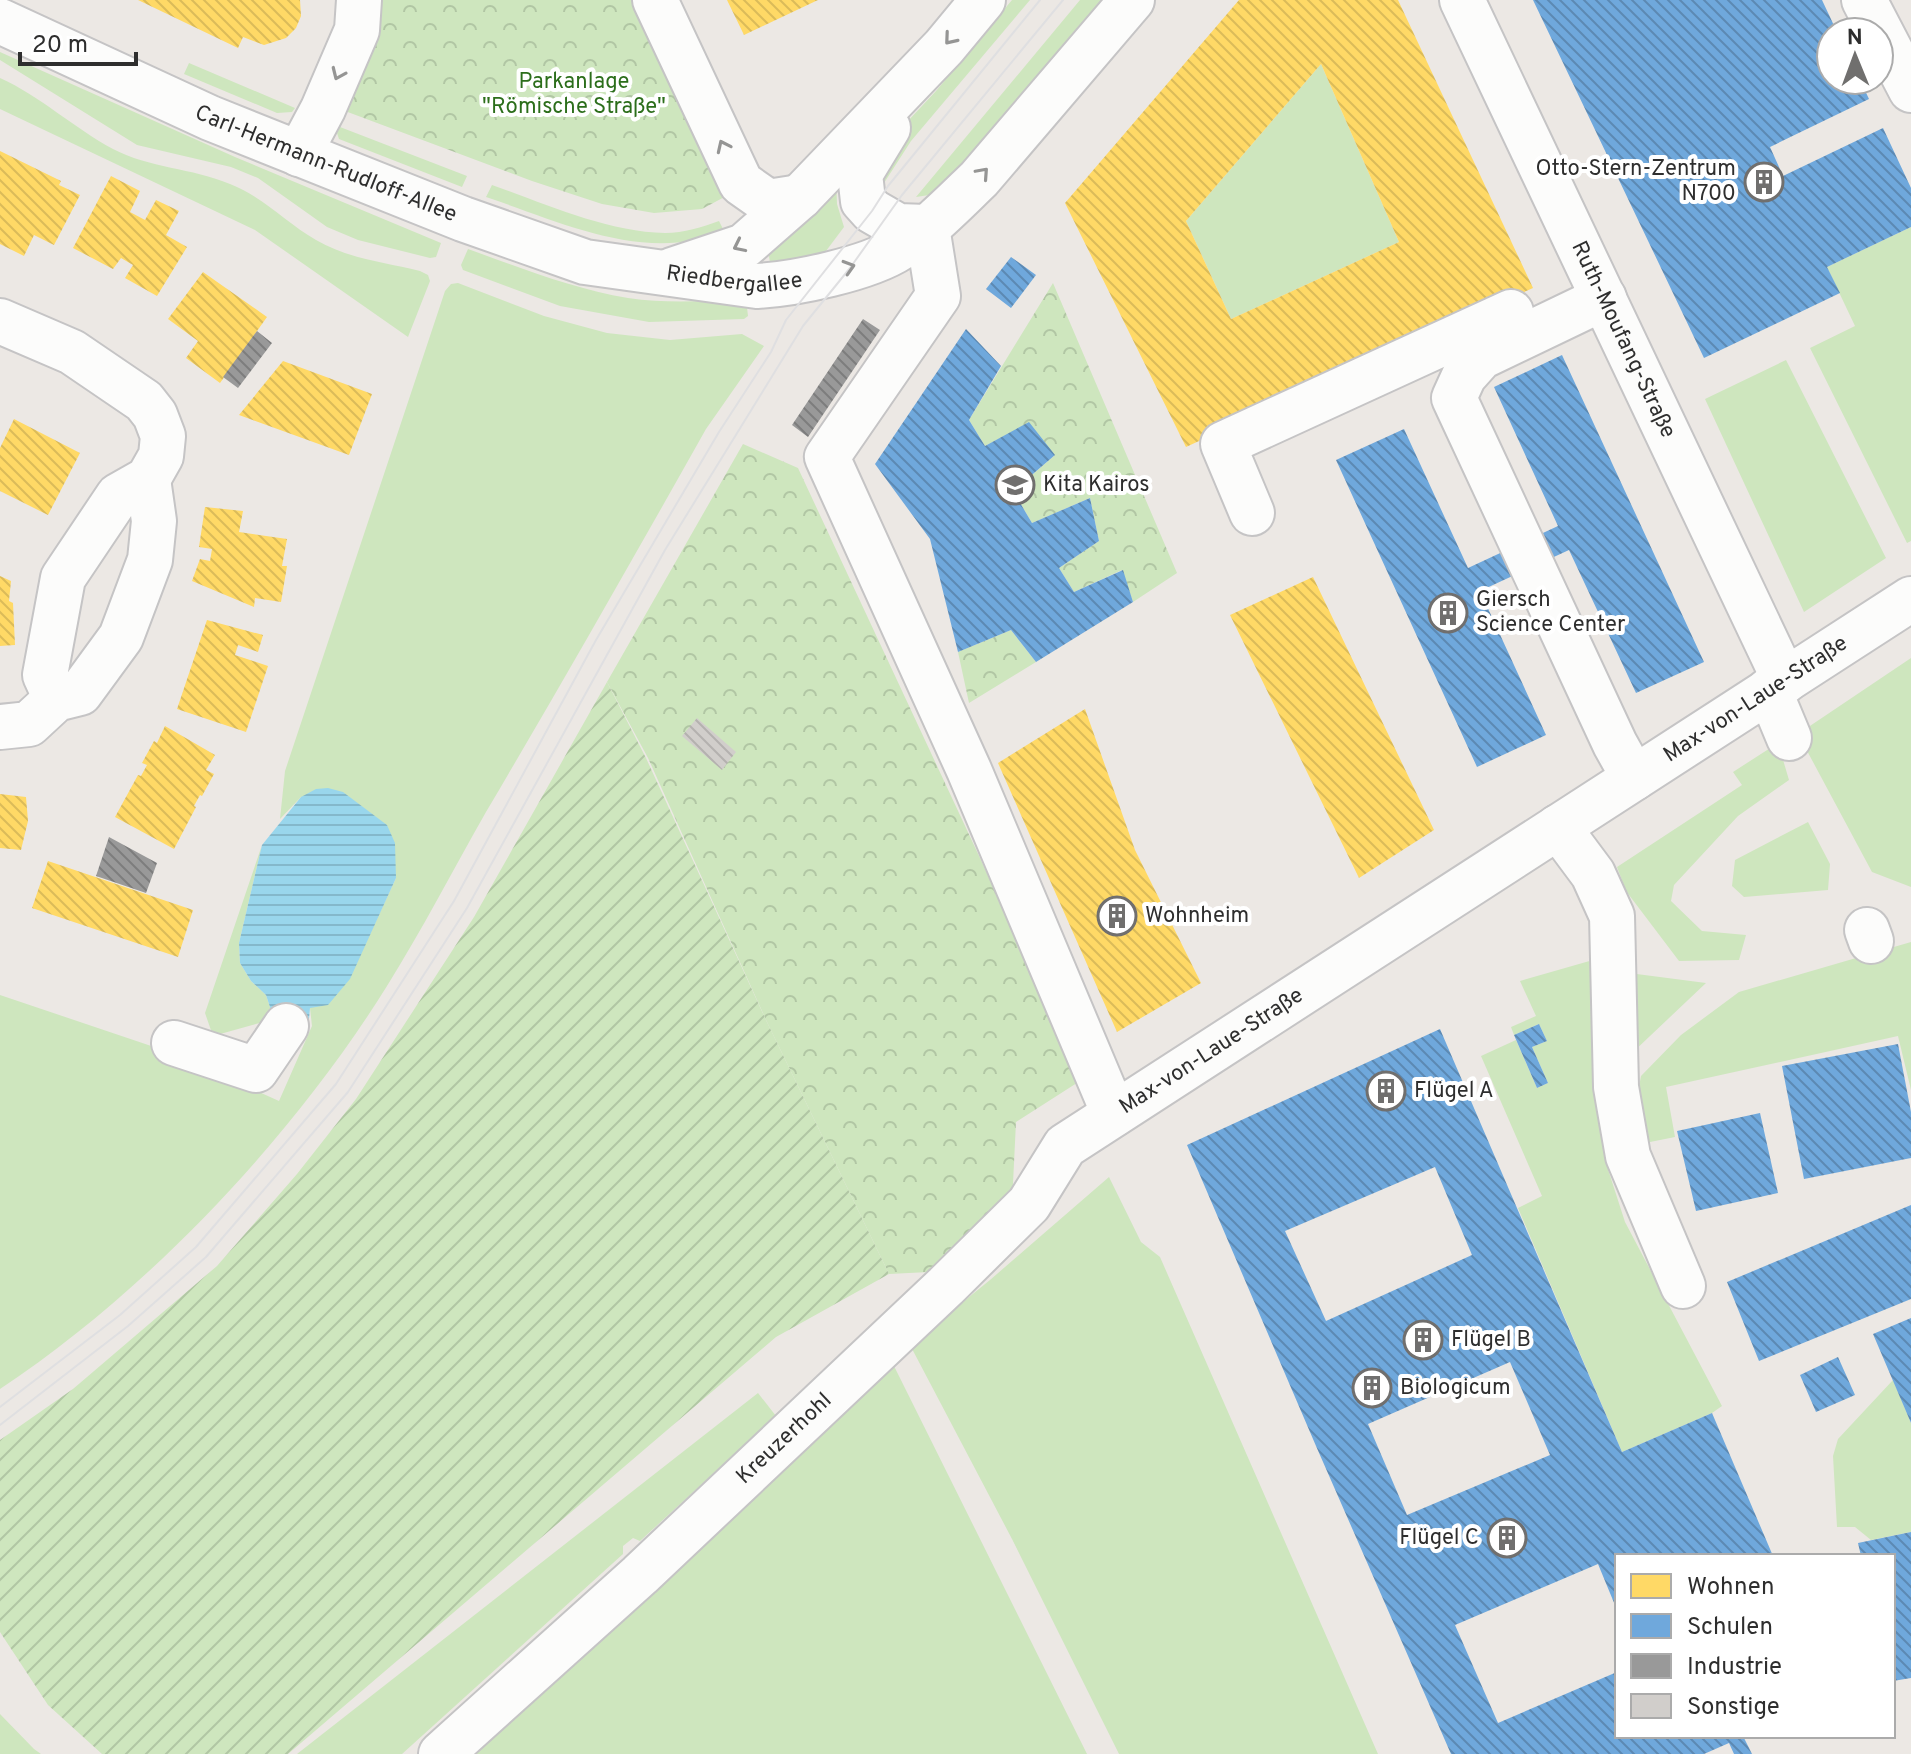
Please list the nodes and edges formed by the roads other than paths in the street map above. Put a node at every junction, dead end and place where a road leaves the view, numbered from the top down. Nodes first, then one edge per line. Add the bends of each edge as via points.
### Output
1 (359, 0) edge
2 (655, 0) edge
3 (983, 0) edge
4 (1132, 0) edge
5 (1462, 0) edge
6 (1864, 0) edge
7 (0, 21) edge
8 (916, 77) junction
9 (1911, 90) edge
10 (299, 154) junction
11 (800, 197) junction
12 (927, 227) junction
13 (663, 273) junction
14 (1598, 286) junction
15 (0, 321) edge
16 (148, 479) junction
17 (1252, 513) dead end
18 (1911, 599) edge
19 (1777, 686) junction
20 (56, 699) junction
21 (0, 727) edge
22 (1789, 738) dead end
23 (1634, 778) junction
24 (1558, 827) junction
25 (286, 1026) dead end
26 (174, 1043) dead end
27 (1114, 1114) junction
28 (1683, 1286) dead end
29 (441, 1754) edge

1 -> 10 street via 357,30
11 -> 2 street via 768,202 741,183
3 -> 8 street, Riedbergallee
12 -> 4 street, Riedbergallee via 979,179
5 - 14 street, Ruth-Moufang-Straße
6 - 9 street
7 - 10 street, Carl-Hermann-Rudloff-Allee
8 - 11 street, Riedbergallee
8 - 12 street, Riedbergallee via 860,174 863,201 872,211 898,226
10 - 13 street, Carl-Hermann-Rudloff-Allee via 585,262
11 -> 13 street, Riedbergallee via 744,246
13 -> 12 street, Riedbergallee via 783,285 898,250
12 - 27 street, Max-von-Laue-Straße via 938,296 827,457 969,770
14 - 17 street via 1223,444
14 - 19 street, Ruth-Moufang-Straße
14 - 23 street via 1481,357 1454,398
15 - 16 street via 72,352 144,401 163,436 161,456
16 - 20 street via 154,521 150,560 121,637 80,693
16 - 20 street via 118,496 63,578 45,675
18 - 19 street, Max-von-Laue-Straße
19 - 22 street, Ruth-Moufang-Straße
19 - 23 street, Max-von-Laue-Straße
20 - 21 street via 29,724
23 - 24 street, Max-von-Laue-Straße
24 - 27 street, Max-von-Laue-Straße
24 - 28 street via 1593,874 1612,916 1616,1087 1628,1156
25 - 26 street via 256,1070
27 - 29 street, Kreuzerhohl via 1065,1146 1029,1204 946,1286

